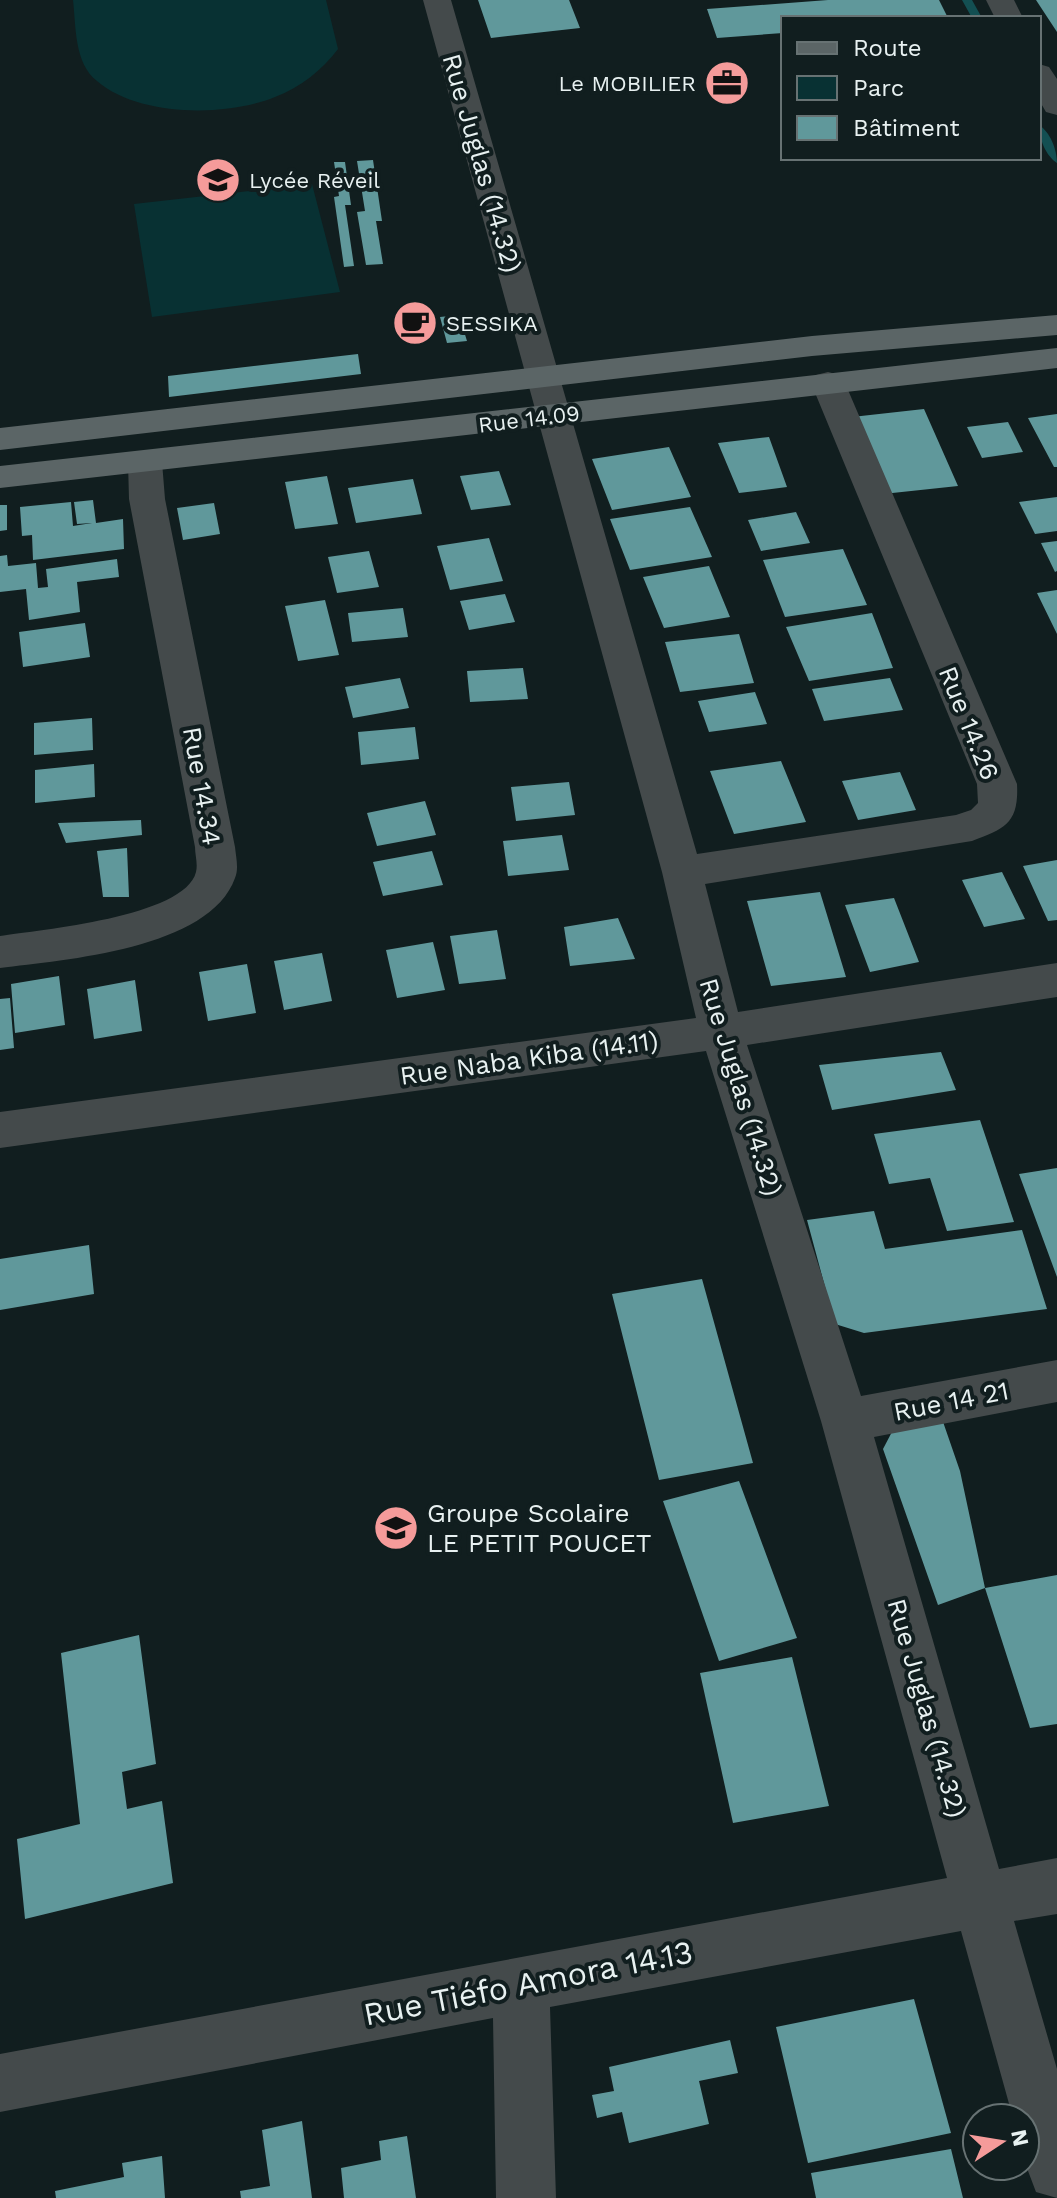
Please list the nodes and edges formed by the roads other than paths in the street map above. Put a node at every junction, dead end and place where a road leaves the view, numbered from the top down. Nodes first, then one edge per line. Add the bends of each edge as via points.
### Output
1 (437, 0) edge
2 (1041, 77) edge
3 (1057, 106) edge
4 (1057, 325) edge
5 (1057, 358) edge
6 (828, 383) junction
7 (549, 397) junction
8 (0, 439) edge
9 (145, 462) junction
10 (0, 477) edge
11 (682, 872) junction
12 (0, 952) edge
13 (1057, 980) edge
14 (721, 1032) junction
15 (0, 1130) edge
16 (1057, 1381) edge
17 (845, 1421) junction
18 (1057, 1886) edge
19 (982, 1900) junction
20 (521, 1984) junction
21 (0, 2083) edge
22 (1057, 2171) edge
23 (526, 2198) edge

1 - 7 street, Rue Juglas (14.32)
2 - 3 street
4 - 7 street, Rue 14.09 via 812,346
5 - 6 street, Rue 14.09
6 - 7 street, Rue 14.09
6 - 11 street, Rue 14.26 via 997,784 998,807 985,821 958,830
7 - 8 street, Rue 14.09
7 - 9 street, Rue 14.09
7 - 11 street, Rue Juglas (14.32)
9 - 10 street, Rue 14.09
9 - 12 street, Rue 14.34 via 147,499 215,847 216,876 200,901 129,931
11 - 14 street, Rue Juglas (14.32)
13 - 14 street, Rue Naba Kiba (14.11)
14 - 15 street, Rue Naba Kiba (14.11)
14 - 17 street, Rue Juglas (14.32)
16 - 17 street, Rue 14 21
17 - 19 street, Rue Juglas (14.32)
18 - 19 street, Rue Tiéfo Amora 14.13
19 - 20 street, Rue Tiéfo Amora 14.13
19 - 22 street, Rue Juglas (14.32)
20 - 21 street, Rue Tiéfo Amora 14.13
20 - 23 street

